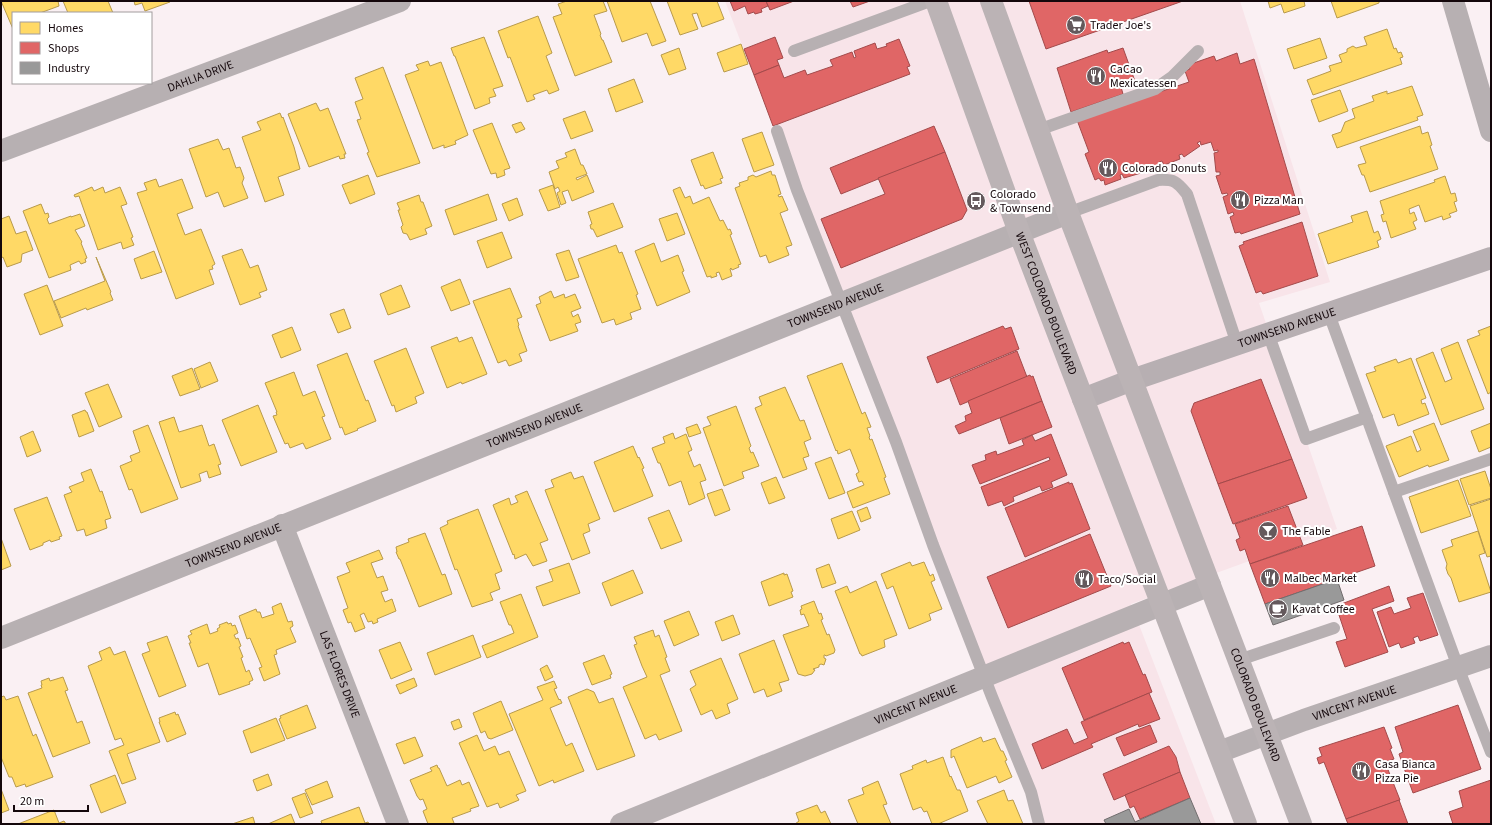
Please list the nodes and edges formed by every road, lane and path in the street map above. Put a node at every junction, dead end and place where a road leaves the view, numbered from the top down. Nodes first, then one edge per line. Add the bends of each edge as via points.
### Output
1 (400, 1) edge
2 (930, 1) edge
3 (936, 1) edge
4 (991, 1) edge
5 (1453, 1) edge
6 (794, 51) dead end
7 (1198, 51) dead end
8 (1038, 130) junction
9 (777, 131) dead end
10 (1491, 131) edge
11 (1, 151) edge
12 (1068, 213) junction
13 (1019, 232) junction
14 (1491, 258) edge
15 (842, 302) junction
16 (1329, 314) junction
17 (1268, 333) junction
18 (1237, 344) junction
19 (1132, 380) junction
20 (1083, 399) junction
21 (1367, 417) junction
22 (1491, 459) edge
23 (1394, 492) junction
24 (282, 525) junction
25 (1210, 585) junction
26 (1162, 604) junction
27 (1334, 628) dead end
28 (1, 638) edge
29 (1491, 656) edge
30 (1240, 660) junction
31 (1458, 667) junction
32 (984, 677) junction
33 (1267, 733) junction
34 (1219, 752) junction
35 (1491, 752) edge
36 (398, 824) edge
37 (621, 824) edge
38 (1039, 824) edge
39 (1246, 824) edge
40 (1302, 824) edge

1 - 11 street, DAHLIA DRIVE
2 - 6 lane
3 - 13 main road, WEST COLORADO BOULEVARD
4 - 8 main road
5 - 10 street
7 - 8 lane via 1172,78 1155,89
8 - 12 main road
9 - 15 lane
12 - 13 street, TOWNSEND AVENUE
12 - 18 lane via 1158,180 1176,181 1187,194
12 - 19 main road
13 - 15 street, TOWNSEND AVENUE
13 - 20 main road, WEST COLORADO BOULEVARD
14 - 16 street, TOWNSEND AVENUE
15 - 24 street, TOWNSEND AVENUE
15 - 32 lane
16 - 17 street, TOWNSEND AVENUE
16 - 21 lane
17 - 18 street, TOWNSEND AVENUE
17 - 21 lane via 1306,439
18 - 19 street, TOWNSEND AVENUE
19 - 20 street, TOWNSEND AVENUE
19 - 25 main road
20 - 26 main road, WEST COLORADO BOULEVARD
21 - 23 lane
22 - 23 lane
23 - 31 lane
24 - 28 street, TOWNSEND AVENUE
24 - 36 street, LAS FLORES DRIVE
25 - 26 street, VINCENT AVENUE
25 - 30 main road, COLORADO BOULEVARD
26 - 32 street, VINCENT AVENUE
26 - 34 main road
27 - 30 lane
29 - 31 street, VINCENT AVENUE
30 - 33 main road, COLORADO BOULEVARD
31 - 33 street, VINCENT AVENUE
31 - 35 lane
32 - 37 street, VINCENT AVENUE
32 - 38 lane via 1031,792
33 - 34 street, VINCENT AVENUE
33 - 40 main road, COLORADO BOULEVARD
34 - 39 main road

